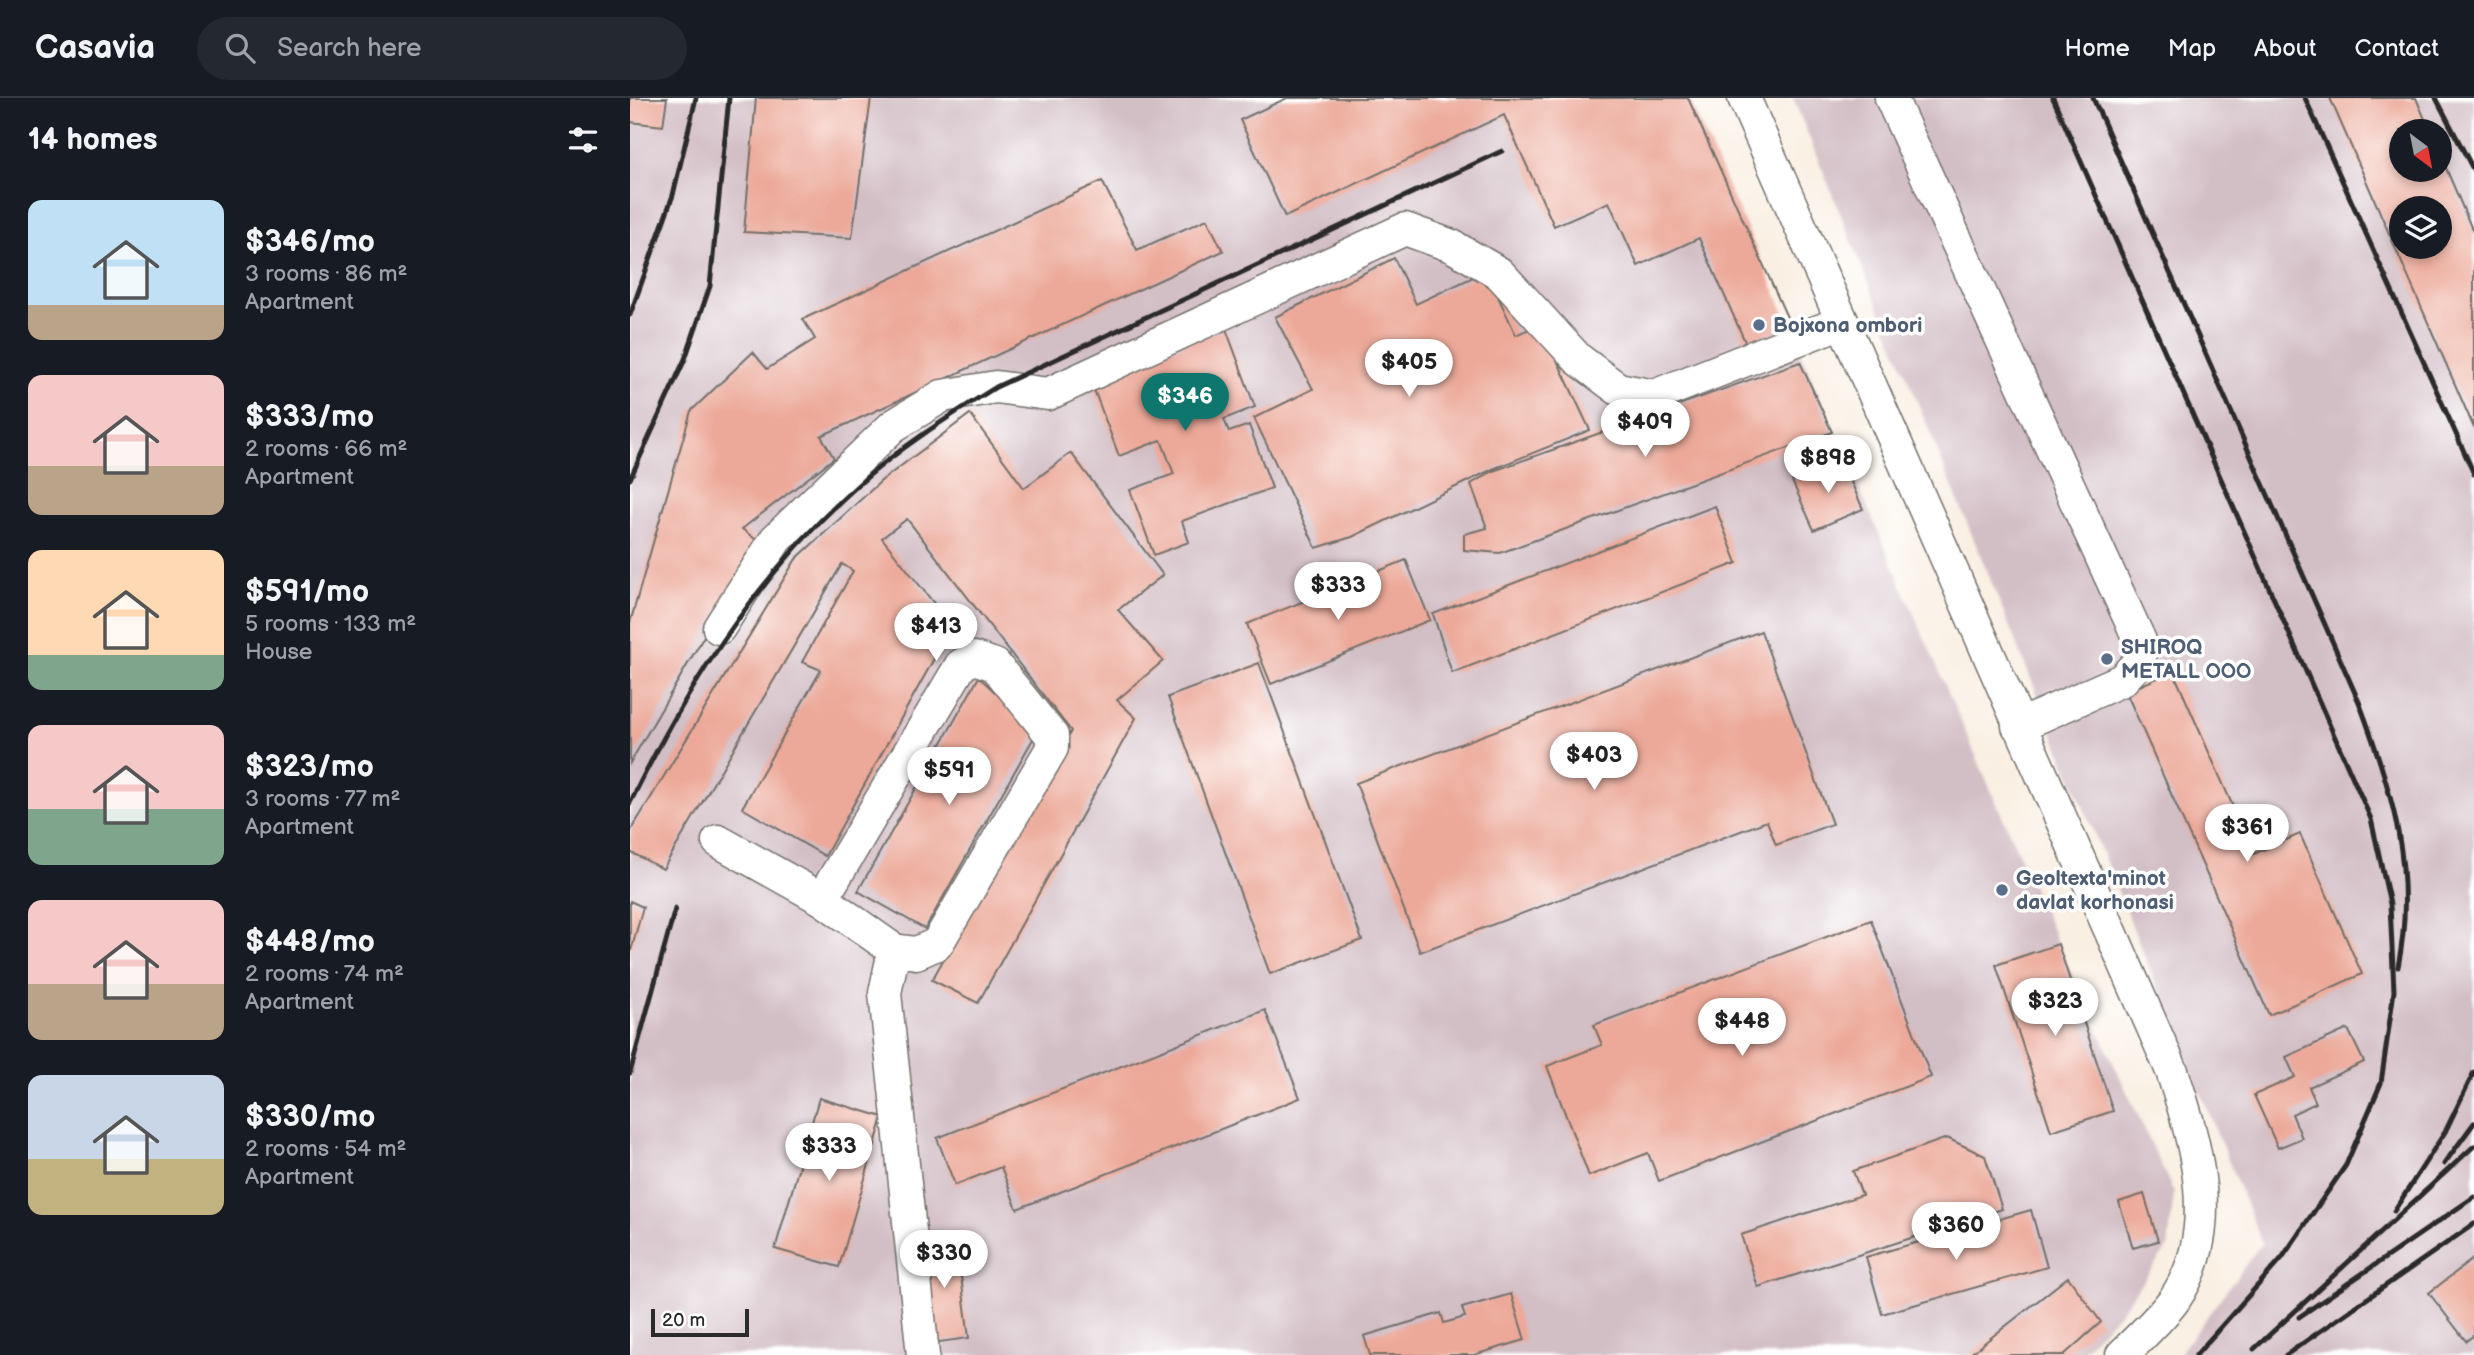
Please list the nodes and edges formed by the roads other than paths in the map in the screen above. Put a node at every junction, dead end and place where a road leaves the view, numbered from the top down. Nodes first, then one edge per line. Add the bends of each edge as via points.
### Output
1 (1744, 98) edge
2 (1891, 98) edge
3 (1842, 322) junction
4 (719, 628) dead end
5 (2018, 726) junction
6 (718, 841) dead end
7 (822, 900) junction
8 (894, 950) junction
9 (923, 1355) edge
10 (2122, 1355) edge

1 - 3 street
2 - 5 street via 2140,641 2140,661 2122,680
3 - 4 street via 1654,396 1618,389 1578,359 1499,273 1452,247 1405,229 1048,394 996,387 942,396 893,426 776,539
3 - 5 street
5 - 10 street via 2172,1071 2193,1134 2200,1181 2200,1243 2174,1299
6 - 7 street
7 - 8 street
7 - 8 street via 961,665 974,658 995,665 1052,736 1052,748 937,944 916,953
8 - 9 street via 885,993

